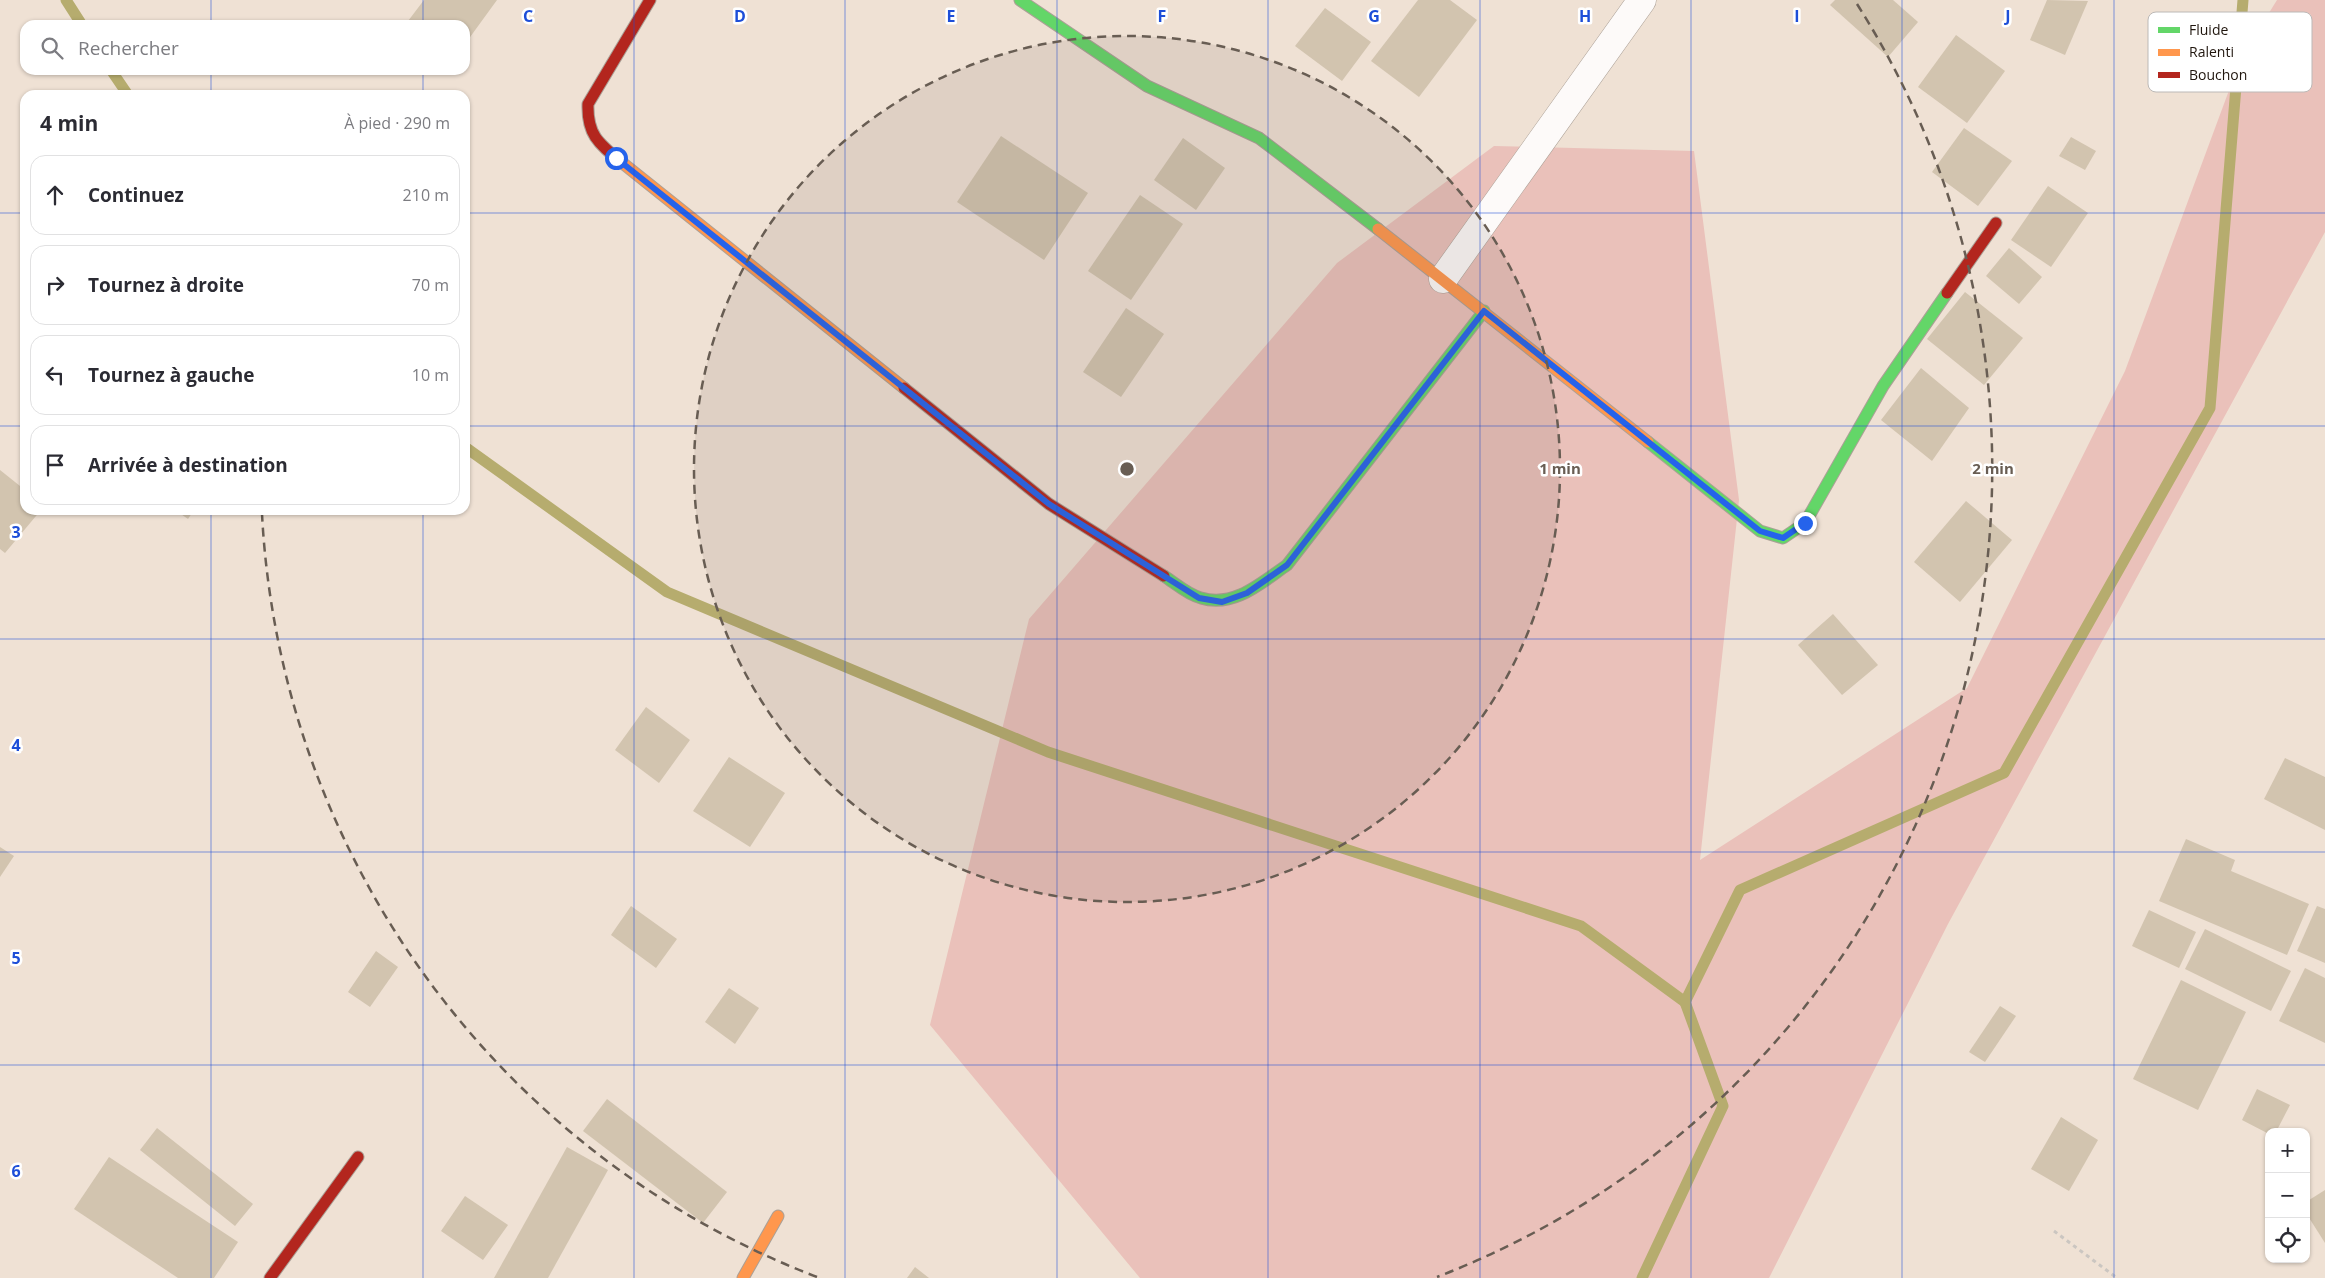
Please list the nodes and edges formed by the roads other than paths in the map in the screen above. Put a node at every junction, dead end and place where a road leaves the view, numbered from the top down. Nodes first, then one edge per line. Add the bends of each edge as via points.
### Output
1 (650, 0) edge
2 (1020, 0) edge
3 (1642, 0) edge
4 (1996, 223) dead end
5 (1443, 279) junction
6 (1484, 311) junction
7 (358, 1157) dead end
8 (778, 1216) dead end
9 (270, 1278) edge
10 (743, 1278) edge

1 - 6 street via 588,104 586,123 596,139 1049,504 1199,598 1222,602 1247,593 1287,565
2 - 5 street via 1147,86 1259,138
3 - 5 street
4 - 6 street via 1883,386 1805,523 1783,538 1760,531
5 - 6 street
7 - 9 street
8 - 10 street

